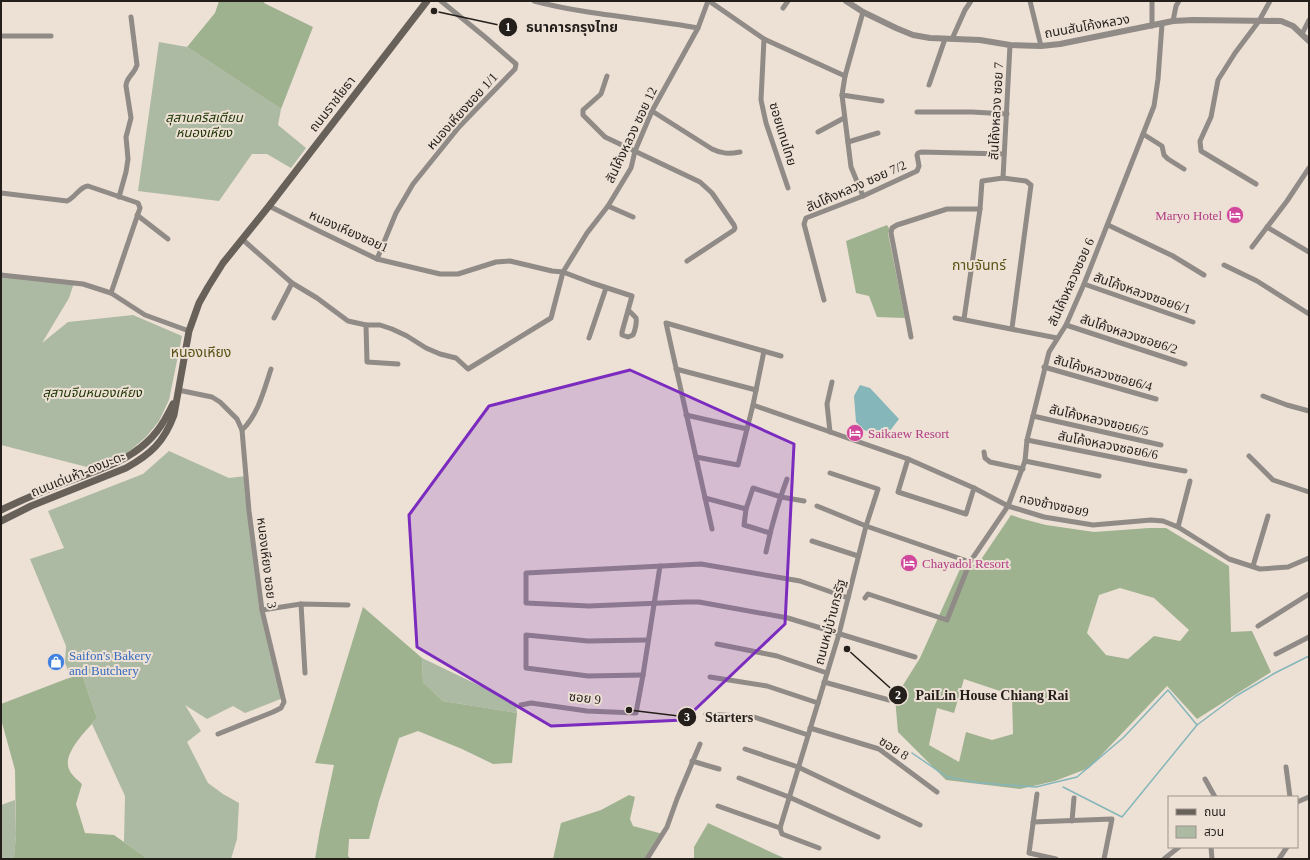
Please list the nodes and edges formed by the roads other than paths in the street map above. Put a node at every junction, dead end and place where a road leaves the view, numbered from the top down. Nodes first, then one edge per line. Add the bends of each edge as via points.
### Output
1 (427, 1) edge
2 (441, 1) edge
3 (534, 1) edge
4 (709, 1) edge
5 (788, 1) edge
6 (846, 1) edge
7 (971, 1) edge
8 (1030, 1) edge
9 (1152, 1) edge
10 (1179, 1) edge
11 (1270, 1) edge
12 (783, 8) dead end
13 (863, 12) junction
14 (131, 17) dead end
15 (1309, 20) edge
16 (1173, 21) junction
17 (1259, 21) junction
18 (1162, 24) junction
19 (1152, 26) junction
20 (698, 28) junction
21 (1302, 34) junction
22 (1, 36) edge
23 (51, 36) dead end
24 (764, 39) junction
25 (945, 39) junction
26 (952, 39) junction
27 (1309, 41) edge
28 (1010, 45) junction
29 (1040, 46) junction
30 (608, 76) dead end
31 (845, 76) junction
32 (929, 85) dead end
33 (842, 95) junction
34 (882, 101) dead end
35 (652, 111) junction
36 (917, 112) dead end
37 (1007, 114) junction
38 (844, 118) junction
39 (818, 132) dead end
40 (878, 133) dead end
41 (1143, 134) junction
42 (848, 142) junction
43 (634, 151) junction
44 (740, 152) dead end
45 (1004, 154) junction
46 (1309, 168) edge
47 (1184, 169) dead end
48 (1003, 178) junction
49 (1256, 184) dead end
50 (788, 188) dead end
51 (1, 193) edge
52 (863, 196) junction
53 (119, 197) junction
54 (269, 206) junction
55 (608, 206) junction
56 (980, 209) junction
57 (137, 215) junction
58 (633, 217) dead end
59 (256, 222) joint
60 (1108, 225) junction
61 (1266, 227) junction
62 (168, 239) dead end
63 (242, 239) junction
64 (1252, 247) dead end
65 (1309, 252) edge
66 (377, 259) junction
67 (687, 261) dead end
68 (1224, 265) dead end
69 (564, 272) junction
70 (1, 275) edge
71 (1204, 275) dead end
72 (292, 283) junction
73 (1084, 284) junction
74 (606, 288) junction
75 (111, 292) junction
76 (824, 300) dead end
77 (628, 310) junction
78 (1309, 314) edge
79 (274, 318) dead end
80 (955, 318) dead end
81 (964, 319) junction
82 (1193, 322) dead end
83 (366, 325) junction
84 (1066, 325) junction
85 (1012, 328) junction
86 (189, 331) junction
87 (911, 337) dead end
88 (589, 338) dead end
89 (1057, 338) junction
90 (764, 351) junction
91 (781, 356) dead end
92 (398, 364) dead end
93 (1185, 364) dead end
94 (1044, 367) junction
95 (271, 369) dead end
96 (676, 369) junction
97 (832, 382) dead end
98 (178, 390) junction
99 (756, 390) junction
100 (1263, 396) dead end
101 (176, 399) junction
102 (1156, 400) dead end
103 (753, 405) junction
104 (1309, 411) edge
105 (686, 415) junction
106 (1033, 416) junction
107 (747, 429) junction
108 (242, 430) junction
109 (830, 432) junction
110 (1027, 440) junction
111 (1161, 445) dead end
112 (984, 452) dead end
113 (1249, 456) dead end
114 (696, 457) junction
115 (908, 459) junction
116 (122, 460) junction
117 (1025, 461) junction
118 (126, 468) junction
119 (1023, 469) junction
120 (1185, 471) dead end
121 (830, 473) dead end
122 (1099, 476) dead end
123 (787, 480) dead end
124 (1190, 481) dead end
125 (974, 488) junction
126 (1309, 492) edge
127 (781, 497) junction
128 (705, 498) junction
129 (804, 501) dead end
130 (817, 506) dead end
131 (1008, 506) junction
132 (746, 509) junction
133 (1, 510) edge
134 (1268, 516) dead end
135 (1, 521) edge
136 (866, 526) junction
137 (1178, 527) junction
138 (712, 529) dead end
139 (770, 533) junction
140 (812, 541) dead end
141 (766, 552) dead end
142 (858, 556) junction
143 (1309, 558) edge
144 (970, 562) junction
145 (660, 566) junction
146 (1252, 566) junction
147 (1309, 594) edge
148 (848, 598) junction
149 (865, 598) dead end
150 (654, 603) junction
151 (302, 604) junction
152 (348, 605) dead end
153 (262, 610) junction
154 (1258, 626) dead end
155 (839, 634) junction
156 (1309, 638) edge
157 (648, 640) junction
158 (717, 644) dead end
159 (1276, 654) dead end
160 (915, 657) dead end
161 (305, 673) dead end
162 (827, 673) junction
163 (643, 676) junction
164 (710, 676) dead end
165 (824, 682) junction
166 (889, 700) dead end
167 (818, 703) junction
168 (521, 705) dead end
169 (706, 714) dead end
170 (810, 728) junction
171 (218, 734) dead end
172 (808, 735) junction
173 (700, 744) dead end
174 (745, 749) dead end
175 (692, 761) junction
176 (798, 767) junction
177 (1286, 767) dead end
178 (719, 769) dead end
179 (739, 778) dead end
180 (1205, 779) dead end
181 (937, 792) dead end
182 (1037, 794) dead end
183 (1214, 796) edge
184 (1290, 796) edge
185 (789, 797) junction
186 (1309, 797) edge
187 (1074, 798) dead end
188 (1298, 802) edge
189 (718, 806) dead end
190 (1072, 821) junction
191 (1033, 822) junction
192 (920, 825) dead end
193 (780, 828) junction
194 (878, 837) dead end
195 (819, 848) dead end
196 (1178, 848) edge
197 (1211, 848) edge
198 (1286, 848) edge
199 (647, 859) edge
200 (1056, 859) edge
201 (1104, 859) edge
202 (1164, 859) edge
203 (1212, 859) edge
204 (1279, 859) edge

1 - 54 main road, ถนนราชโยธา
2 - 66 street, หนองเหียงซอย 1/1 via 516,64 515,69 459,127 413,184 396,213
3 - 20 street via 590,13
4 - 20 street, สันโค้งหลวง ซอย 12
4 - 24 street
5 - 12 street
6 - 13 street, ถนนสันโค้งหลวง
7 - 26 street
8 - 29 street
9 - 19 street
10 - 16 street
11 - 17 street
13 - 25 street, ถนนสันโค้งหลวง via 913,35
13 - 31 street
14 - 53 street via 137,65 135,72 126,81 131,118 126,138 128,159
15 - 21 street
16 - 17 street, ถนนสันโค้งหลวง
16 - 18 street, ถนนสันโค้งหลวง
17 - 21 street, ถนนสันโค้งหลวง via 1281,21 1293,26
17 - 49 street via 1218,80 1211,117 1200,141 1201,151
18 - 19 street, ถนนสันโค้งหลวง
18 - 41 street, สันโค้งหลวงซอย 6 via 1154,106
19 - 29 street, ถนนสันโค้งหลวง
20 - 35 street, สันโค้งหลวง ซอย 12
21 - 27 street, ถนนสันโค้งหลวง
22 - 23 street
24 - 31 street
24 - 50 street, ซอยแทนไทย via 761,100
25 - 26 street, ถนนสันโค้งหลวง
25 - 32 street
26 - 28 street, ถนนสันโค้งหลวง
28 - 29 street, ถนนสันโค้งหลวง
28 - 37 street, สันโค้งหลวง ซอย 7
30 - 43 street via 601,94 583,110 583,115 605,137
31 - 33 street
33 - 34 street
33 - 38 street
35 - 43 street, สันโค้งหลวง ซอย 12
35 - 44 street via 712,149 721,153
36 - 37 street
37 - 45 street, สันโค้งหลวง ซอย 7
38 - 39 street
38 - 42 street
40 - 42 street
41 - 47 street via 1162,146 1164,155
41 - 60 street, สันโค้งหลวงซอย 6
42 - 52 street via 852,167
43 - 55 street, สันโค้งหลวง ซอย 12 via 631,168
43 - 67 street via 700,182 712,193 734,225 734,230
45 - 48 street, สันโค้งหลวง ซอย 7
45 - 52 street, สันโค้งหลวง ซอย 7/2 via 921,152 917,155 920,166 917,172
46 - 61 street
48 - 56 street via 982,181
48 - 85 street via 1026,180 1031,185
51 - 53 street via 67,201 83,187 88,186
52 - 76 street, สันโค้งหลวง ซอย 7/2 via 806,218 804,224
53 - 57 street via 138,204 140,208
54 - 59 main road, ถนนราชโยธา
54 - 66 street, หนองเหียงซอย1
55 - 58 street
55 - 69 street, สันโค้งหลวง ซอย 12 via 587,233
56 - 81 street
56 - 87 street via 947,209 892,228
57 - 62 street
57 - 75 street
59 - 63 main road, ถนนเด่นห้า-ดงมะดะ
60 - 71 street via 1173,256
60 - 73 street, สันโค้งหลวงซอย 6
61 - 64 street
61 - 65 street
63 - 72 street
63 - 86 main road, ถนนเด่นห้า-ดงมะดะ via 208,287
66 - 69 street, หนองเหียงซอย1 via 440,274 458,274 496,262 510,262
68 - 78 street via 1257,281
69 - 74 street, หนองเหียงซอย1
69 - 83 street, สันโค้งหลวง ซอย 12 via 551,318 468,369 456,358 426,348 392,329
70 - 75 street via 83,284
72 - 79 street
72 - 83 street via 348,321
73 - 82 street, สันโค้งหลวงซอย6/1
73 - 84 street, สันโค้งหลวงซอย 6
74 - 77 street, หนองเหียงซอย1 via 632,296
74 - 88 street
75 - 86 street via 145,315
77 - 77 street via 622,332 622,335 628,336 635,332 636,320
80 - 81 street
81 - 85 street
83 - 92 street via 367,362
84 - 89 street, สันโค้งหลวงซอย 6
84 - 93 street, สันโค้งหลวงซอย6/2
85 - 89 street
86 - 98 main road, ถนนเด่นห้า-ดงมะดะ
89 - 94 street, สันโค้งหลวงซอย 6 via 1048,352
90 - 91 street
90 - 96 street via 666,323
90 - 99 street
94 - 102 street, สันโค้งหลวงซอย6/4
94 - 106 street, สันโค้งหลวงซอย 6
95 - 108 street via 256,412 250,423
96 - 99 street
96 - 105 street
97 - 109 street via 827,404
98 - 101 main road, ถนนเด่นห้า-ดงมะดะ
98 - 108 street, หนองเหียง ซอย 3 via 212,397 220,402 237,418
99 - 103 street
100 - 104 street
101 - 116 main road, ถนนเด่นห้า-ดงมะดะ via 157,432 139,449
101 - 118 main road, ถนนเด่นห้า-ดงมะดะ via 174,415 163,439 152,451
103 - 107 street
103 - 109 street, กองช้างซอย9
105 - 107 street
105 - 114 street
106 - 110 street, สันโค้งหลวงซอย 6
106 - 111 street, สันโค้งหลวงซอย6/5
107 - 114 street via 738,465
108 - 153 street, หนองเหียง ซอย 3
109 - 115 street, กองช้างซอย9
110 - 117 street, สันโค้งหลวงซอย 6
110 - 120 street, สันโค้งหลวงซอย6/6
112 - 119 street via 985,458 990,462
113 - 126 street via 1273,480
114 - 128 street
115 - 125 street, กองช้างซอย9
115 - 125 street via 898,492 966,514
116 - 118 main road
116 - 133 main road, ถนนเด่นห้า-ดงมะดะ via 27,497
117 - 119 street, สันโค้งหลวงซอย 6
117 - 122 street
118 - 135 main road, ถนนเด่นห้า-ดงมะดะ via 31,506
119 - 131 street, สันโค้งหลวงซอย 6
121 - 136 street, ถนนหมู่บ้านกรรัฐ via 878,489
123 - 127 street
124 - 137 street
125 - 131 street, กองช้างซอย9
127 - 129 street
127 - 132 street via 753,488
127 - 139 street
128 - 132 street
128 - 138 street
130 - 136 street
131 - 137 street, กองช้างซอย9 via 1044,517 1093,525 1151,520 1163,521
131 - 144 street, สันโค้งหลวงซอย 6
132 - 139 street via 744,525
134 - 146 street
136 - 142 street, ถนนหมู่บ้านกรรัฐ
136 - 144 street
137 - 146 street, กองช้างซอย9 via 1229,559
139 - 141 street
140 - 142 street
142 - 148 street, ถนนหมู่บ้านกรรัฐ
143 - 146 street, กองช้างซอย9 via 1288,567 1260,569
144 - 149 street, สันโค้งหลวงซอย 6 via 947,620 868,594
145 - 148 street via 701,564 800,581
145 - 150 street
145 - 150 street via 526,574 526,603 589,606
147 - 154 street
148 - 155 street, ถนนหมู่บ้านกรรัฐ
150 - 155 street via 699,602 788,618
150 - 157 street
151 - 152 street
151 - 153 street
151 - 161 street
153 - 171 street, หนองเหียง ซอย 3 via 283,705 273,712
155 - 160 street
155 - 162 street, ถนนหมู่บ้านกรรัฐ
156 - 159 street
157 - 163 street
157 - 163 street via 588,641 526,635 526,668 588,676
158 - 162 street via 777,656
162 - 165 street, ถนนหมู่บ้านกรรัฐ
163 - 168 street, ซอย 9 via 636,713 587,711 531,703
164 - 167 street via 767,686
165 - 166 street
165 - 167 street, ถนนหมู่บ้านกรรัฐ
167 - 170 street, ถนนหมู่บ้านกรรัฐ
169 - 172 street via 754,717
170 - 172 street, ถนนหมู่บ้านกรรัฐ
170 - 181 street, ซอย 8 via 879,749
172 - 176 street, ถนนหมู่บ้านกรรัฐ
173 - 175 street
174 - 176 street
175 - 178 street
175 - 199 street via 667,827
176 - 185 street, ถนนหมู่บ้านกรรัฐ
176 - 192 street
177 - 184 street
179 - 185 street
180 - 183 street
182 - 191 street
185 - 193 street, ถนนหมู่บ้านกรรัฐ
185 - 194 street
186 - 188 street
187 - 190 street
189 - 193 street
190 - 191 street
190 - 201 street via 1112,819
191 - 200 street via 1029,853
193 - 195 street via 782,834
196 - 202 street
197 - 203 street
198 - 204 street

